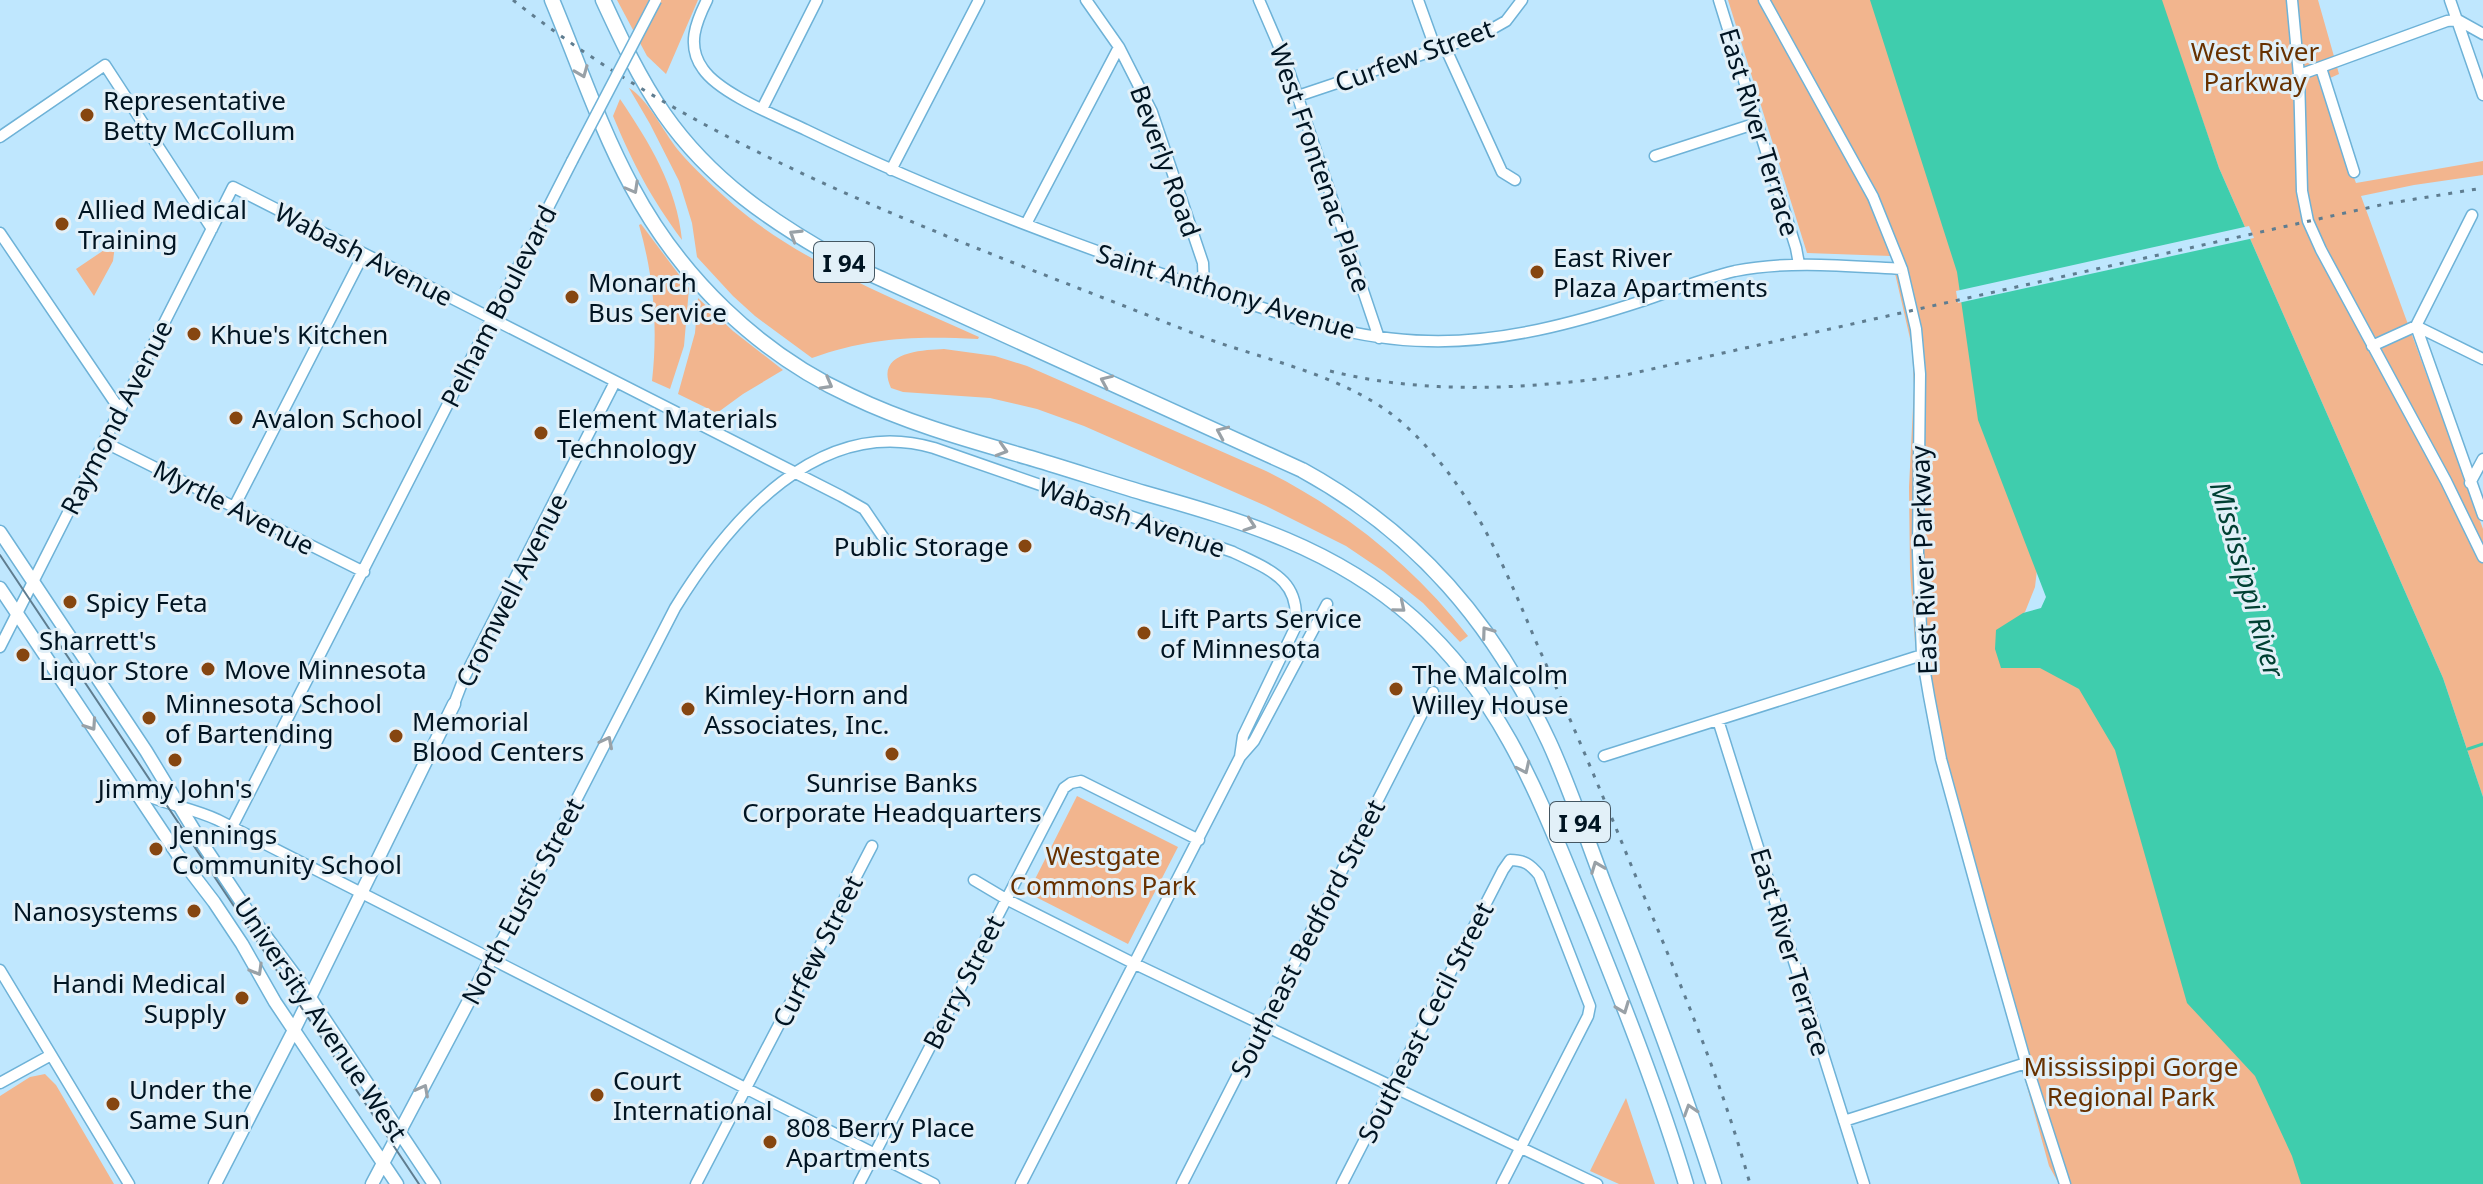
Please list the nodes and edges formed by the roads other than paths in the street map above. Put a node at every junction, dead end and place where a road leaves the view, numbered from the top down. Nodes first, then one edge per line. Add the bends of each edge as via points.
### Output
1 (552, 0) edge
2 (603, 0) edge
3 (656, 0) edge
4 (707, 0) edge
5 (817, 0) edge
6 (979, 0) edge
7 (1086, 0) edge
8 (1259, 0) edge
9 (1418, 0) edge
10 (1522, 0) edge
11 (1719, 0) edge
12 (1764, 0) edge
13 (2292, 0) edge
14 (2450, 0) edge
15 (2458, 20) junction
16 (2483, 34) edge
17 (1119, 47) junction
18 (1440, 48) junction
19 (2321, 68) junction
20 (2299, 75) junction
21 (2483, 95) edge
22 (1298, 96) junction
23 (762, 109) junction
24 (1757, 123) junction
25 (0, 137) edge
26 (1655, 156) dead end
27 (891, 170) junction
28 (2354, 172) dead end
29 (1515, 180) dead end
30 (233, 187) joint
31 (2472, 215) dead end
32 (1026, 224) junction
33 (212, 229) junction
34 (0, 233) edge
35 (363, 255) junction
36 (1799, 264) junction
37 (1902, 269) junction
38 (1204, 288) junction
39 (492, 318) junction
40 (2416, 326) junction
41 (1379, 338) junction
42 (2372, 346) junction
43 (2483, 359) edge
44 (619, 384) junction
45 (120, 410) junction
46 (104, 442) junction
47 (2483, 459) edge
48 (795, 473) junction
49 (2470, 483) junction
50 (234, 507) junction
51 (2483, 515) edge
52 (0, 532) edge
53 (883, 537) dead end
54 (2483, 557) edge
55 (364, 572) junction
56 (33, 581) junction
57 (0, 588) edge
58 (1327, 604) dead end
59 (17, 613) junction
60 (0, 647) edge
61 (1922, 655) junction
62 (1433, 692) dead end
63 (454, 704) joint
64 (1718, 720) junction
65 (1604, 756) dead end
66 (1240, 757) junction
67 (134, 790) junction
68 (180, 805) junction
69 (232, 827) junction
70 (1199, 840) junction
71 (872, 846) dead end
72 (974, 880) dead end
73 (360, 892) junction
74 (1006, 899) junction
75 (491, 959) junction
76 (1135, 964) junction
77 (0, 970) edge
78 (310, 997) junction
79 (1263, 1025) junction
80 (294, 1030) junction
81 (51, 1055) junction
82 (2026, 1063) junction
83 (0, 1083) edge
84 (1392, 1087) junction
85 (746, 1088) junction
86 (1844, 1121) junction
87 (400, 1133) junction
88 (1521, 1148) junction
89 (874, 1154) junction
90 (383, 1162) junction
91 (129, 1184) edge
92 (215, 1184) edge
93 (372, 1184) edge
94 (397, 1184) edge
95 (434, 1184) edge
96 (696, 1184) edge
97 (859, 1184) edge
98 (934, 1184) edge
99 (1021, 1184) edge
100 (1182, 1184) edge
101 (1342, 1184) edge
102 (1502, 1184) edge
103 (1597, 1184) edge
104 (1686, 1184) edge
105 (1714, 1184) edge
106 (1864, 1184) edge
107 (2065, 1184) edge

1 -> 104 highway, I 94 via 617,158 650,218 699,284 762,341 850,396 927,426 1294,542 1365,581 1431,635 1495,713 1531,781 1610,974
105 -> 2 highway, I 94 via 1665,1039 1550,746 1495,643 1437,572 1364,508 1295,466 842,261 778,225 724,182 668,120
3 - 39 street, Pelham Boulevard, bridge
4 - 23 street, Saint Anthony Avenue via 694,37 701,68 719,85
5 - 23 street
6 - 27 street
7 - 17 street, Beverly Road
8 - 22 street, West Frontenac Place
9 - 18 street
10 - 18 street, Curfew Street via 1494,29
11 - 24 street, East River Terrace
12 - 37 street, East River Parkway via 1873,197
13 - 20 street
14 - 15 street
15 - 16 street
15 - 19 street
15 - 21 street
17 - 32 street
17 - 38 street, Beverly Road via 1163,141 1203,263
18 - 22 street, Curfew Street
18 - 29 street via 1502,172
19 - 20 street
19 - 28 street
20 - 42 street via 2302,191 2308,221
22 - 41 street, West Frontenac Place
23 - 27 street, Saint Anthony Avenue
24 - 26 street
24 - 36 street, East River Terrace
25 - 33 street via 105,65
27 - 32 street, Saint Anthony Avenue
30 - 33 street, Raymond Avenue
30 - 35 street, Wabash Avenue
31 - 40 street
32 - 38 street, Saint Anthony Avenue
33 - 45 street, Raymond Avenue
34 - 45 street
35 - 39 street, Wabash Avenue
35 - 50 street
36 - 37 street, Saint Anthony Avenue
36 - 41 street, Saint Anthony Avenue via 1733,272 1516,334 1432,342
37 - 61 street, East River Parkway via 1920,374
38 - 41 street, Saint Anthony Avenue via 1311,323
39 - 44 street, Wabash Avenue
39 - 55 street, Pelham Boulevard
40 - 42 street
40 - 43 street
40 - 49 street
42 - 54 street
44 - 48 street, Wabash Avenue
44 - 63 street, Cromwell Avenue
45 - 46 street, Raymond Avenue
46 - 50 street, Myrtle Avenue
46 - 56 street, Raymond Avenue
47 - 49 street
48 - 53 street, Wabash Avenue via 864,509
48 - 66 street, Wabash Avenue via 856,444 917,443 1267,568 1294,594 1298,610 1295,628 1243,736
75 -> 48 street, North Eustis Street via 691,582 725,537
49 - 51 street
50 - 55 street, Myrtle Avenue
52 - 56 main road, University Avenue West
55 - 69 street, Pelham Boulevard
56 - 59 street, Raymond Avenue
56 - 68 main road, University Avenue West
57 - 59 main road, University Avenue West
58 - 66 street via 1254,741
59 - 60 street, Raymond Avenue
59 -> 67 main road, University Avenue West
61 - 64 street
61 - 82 street, East River Parkway via 1941,759
62 - 79 street, Southeast Bedford Street
63 - 73 main road, Cromwell Avenue
64 - 65 street
64 - 86 street, East River Terrace
66 - 70 street
67 - 68 street via 156,802
67 -> 80 main road, University Avenue West via 235,933
68 - 69 street
68 - 78 main road, University Avenue West
69 - 73 street
70 - 74 street, Berry Street via 1081,781 1071,783
70 - 76 street
71 - 85 street, Curfew Street
72 - 74 street
73 - 75 street
73 - 78 main road, Cromwell Avenue
74 - 76 street
74 - 89 street, Berry Street
75 - 85 street
87 -> 75 main road, North Eustis Street
76 - 79 street
76 - 99 street
77 - 81 street
78 - 80 main road, Cromwell Avenue
78 - 87 main road, University Avenue West
79 - 84 street
79 - 100 street, Southeast Bedford Street
80 - 90 main road, University Avenue West
80 - 92 main road, Cromwell Avenue
81 - 83 street
81 - 91 street
82 - 86 street
82 - 107 street, East River Parkway
84 - 88 street
84 - 88 street, Southeast Cecil Street via 1503,870 1510,860 1531,864 1590,1006
84 - 101 street, Southeast Cecil Street
85 - 89 street
85 - 96 street, Curfew Street
86 - 106 street, East River Terrace
87 - 90 main road, North Eustis Street
87 - 95 main road, University Avenue West
88 - 102 street
88 - 103 street
89 - 97 street, Berry Street
89 - 98 street
90 - 93 main road, North Eustis Street
90 - 94 main road, University Avenue West

